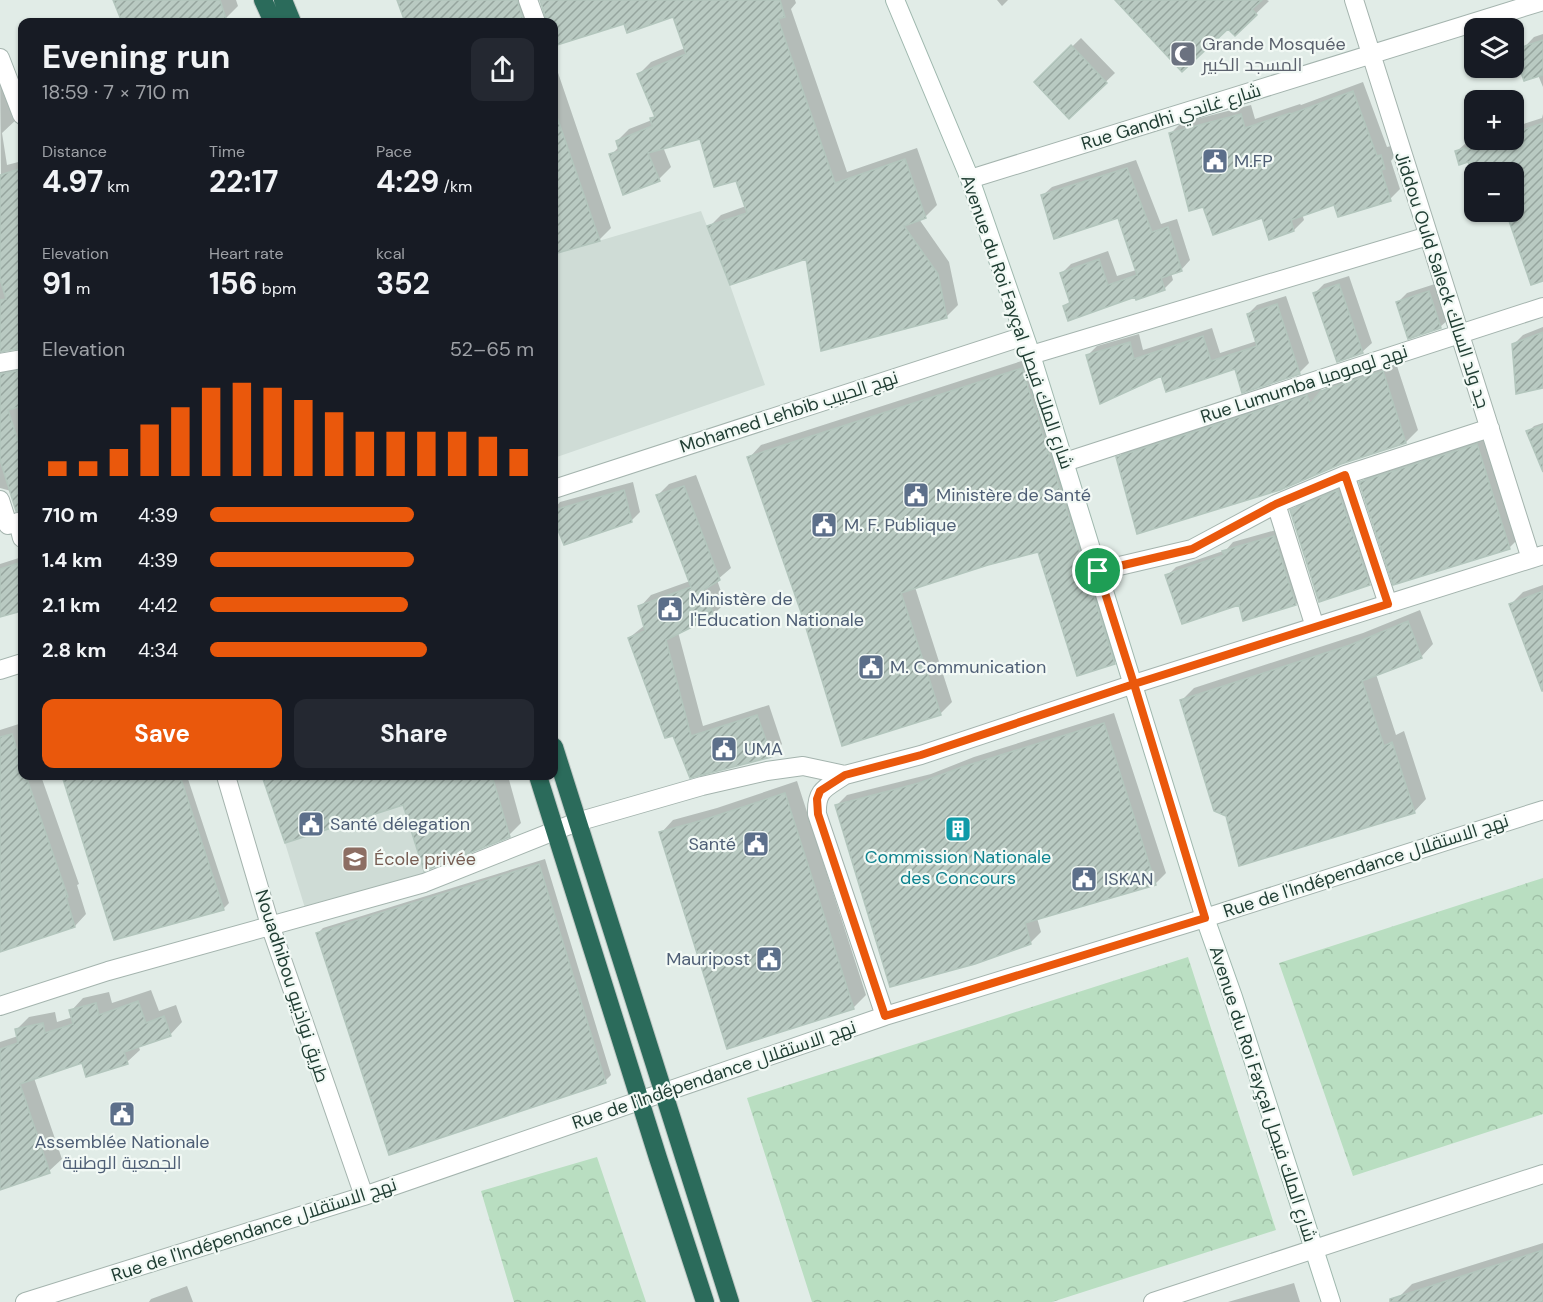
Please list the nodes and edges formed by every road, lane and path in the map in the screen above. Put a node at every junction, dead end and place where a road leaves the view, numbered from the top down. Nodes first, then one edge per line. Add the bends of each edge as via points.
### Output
1 (528, 0) edge
2 (895, 0) edge
3 (1354, 0) edge
4 (1543, 1) edge
5 (276, 6) edge
6 (288, 18) edge
7 (535, 18) edge
8 (1371, 54) junction
9 (1, 63) edge
10 (18, 105) edge
11 (970, 179) junction
12 (1428, 236) junction
13 (1543, 307) edge
14 (1460, 334) junction
15 (1024, 336) junction
16 (1031, 355) junction
17 (18, 360) edge
18 (0, 363) edge
19 (1490, 428) junction
20 (1065, 462) junction
21 (1345, 475) junction
22 (558, 488) edge
23 (0, 500) edge
24 (1276, 504) junction
25 (14, 527) edge
26 (1537, 557) edge
27 (1098, 571) junction
28 (1388, 604) junction
29 (1315, 627) junction
30 (18, 664) edge
31 (0, 670) edge
32 (1134, 684) junction
33 (558, 760) edge
34 (845, 775) junction
35 (227, 780) edge
36 (539, 780) edge
37 (1543, 810) edge
38 (577, 822) junction
39 (555, 831) junction
40 (1205, 918) junction
41 (270, 925) junction
42 (0, 1005) edge
43 (885, 1016) junction
44 (664, 1091) junction
45 (640, 1100) junction
46 (1543, 1174) edge
47 (364, 1196) junction
48 (1314, 1250) junction
49 (25, 1302) edge
50 (705, 1302) edge
51 (730, 1302) edge
52 (1153, 1302) edge
53 (1331, 1302) edge

1 - 7 street
2 - 11 street, Avenue du Roi Fayçal شارع الملك فيصل
3 - 8 street, Jiddou Ould Saleck جد ولد السالك
4 - 8 street, Rue Gandhi شارع غاندي
5 - 6 highway
8 - 11 street, Rue Gandhi شارع غاندي
8 - 12 street, Jiddou Ould Saleck جد ولد السالك
9 - 10 street
11 - 15 street, Avenue du Roi Fayçal شارع الملك فيصل
12 - 14 street, Jiddou Ould Saleck جد ولد السالك
12 - 16 street
13 - 14 street, Rue Lumumba نهج لومومبا
14 - 19 street, Jiddou Ould Saleck جد ولد السالك
14 - 20 street, Rue Lumumba نهج لومومبا
15 - 16 street, Avenue du Roi Fayçal شارع الملك فيصل
15 - 22 street, Mohamed Lehbib نهج الحبيب
16 - 20 street, Avenue du Roi Fayçal شارع الملك فيصل
17 - 18 street
19 - 21 street
19 - 26 street, Jiddou Ould Saleck جد ولد السالك
20 - 27 street, Avenue du Roi Fayçal شارع الملك فيصل
21 - 24 street
21 - 28 street
23 - 25 street
24 - 27 street via 1192,549
24 - 29 street
26 - 28 street
27 - 32 street, Avenue du Roi Fayçal شارع الملك فيصل
28 - 29 street
29 - 32 street
30 - 31 street
32 - 34 street via 921,755
32 - 40 street, Avenue du Roi Fayçal شارع الملك فيصل
33 - 38 highway
34 - 38 street via 803,766 767,771
34 - 43 street via 820,791 818,814
35 - 41 street, Nouadhibou طريق نواذيبو
36 - 39 highway
37 - 40 street, Rue de l'Indépendance نهج الاستقلال
38 - 39 street
38 - 44 highway
39 - 41 street via 424,883
39 - 45 highway
40 - 43 street, Rue de l'Indépendance نهج الاستقلال
40 - 48 street, Avenue du Roi Fayçal شارع الملك فيصل
41 - 42 street
41 - 47 street, Nouadhibou طريق نواذيبو
43 - 44 street, Rue de l'Indépendance نهج الاستقلال
44 - 45 street, Rue de l'Indépendance نهج الاستقلال
44 - 51 highway
45 - 47 street, Rue de l'Indépendance نهج الاستقلال
45 - 50 highway
46 - 48 street
47 - 49 street, Rue de l'Indépendance نهج الاستقلال
48 - 52 street
48 - 53 street, Avenue du Roi Fayçal شارع الملك فيصل

